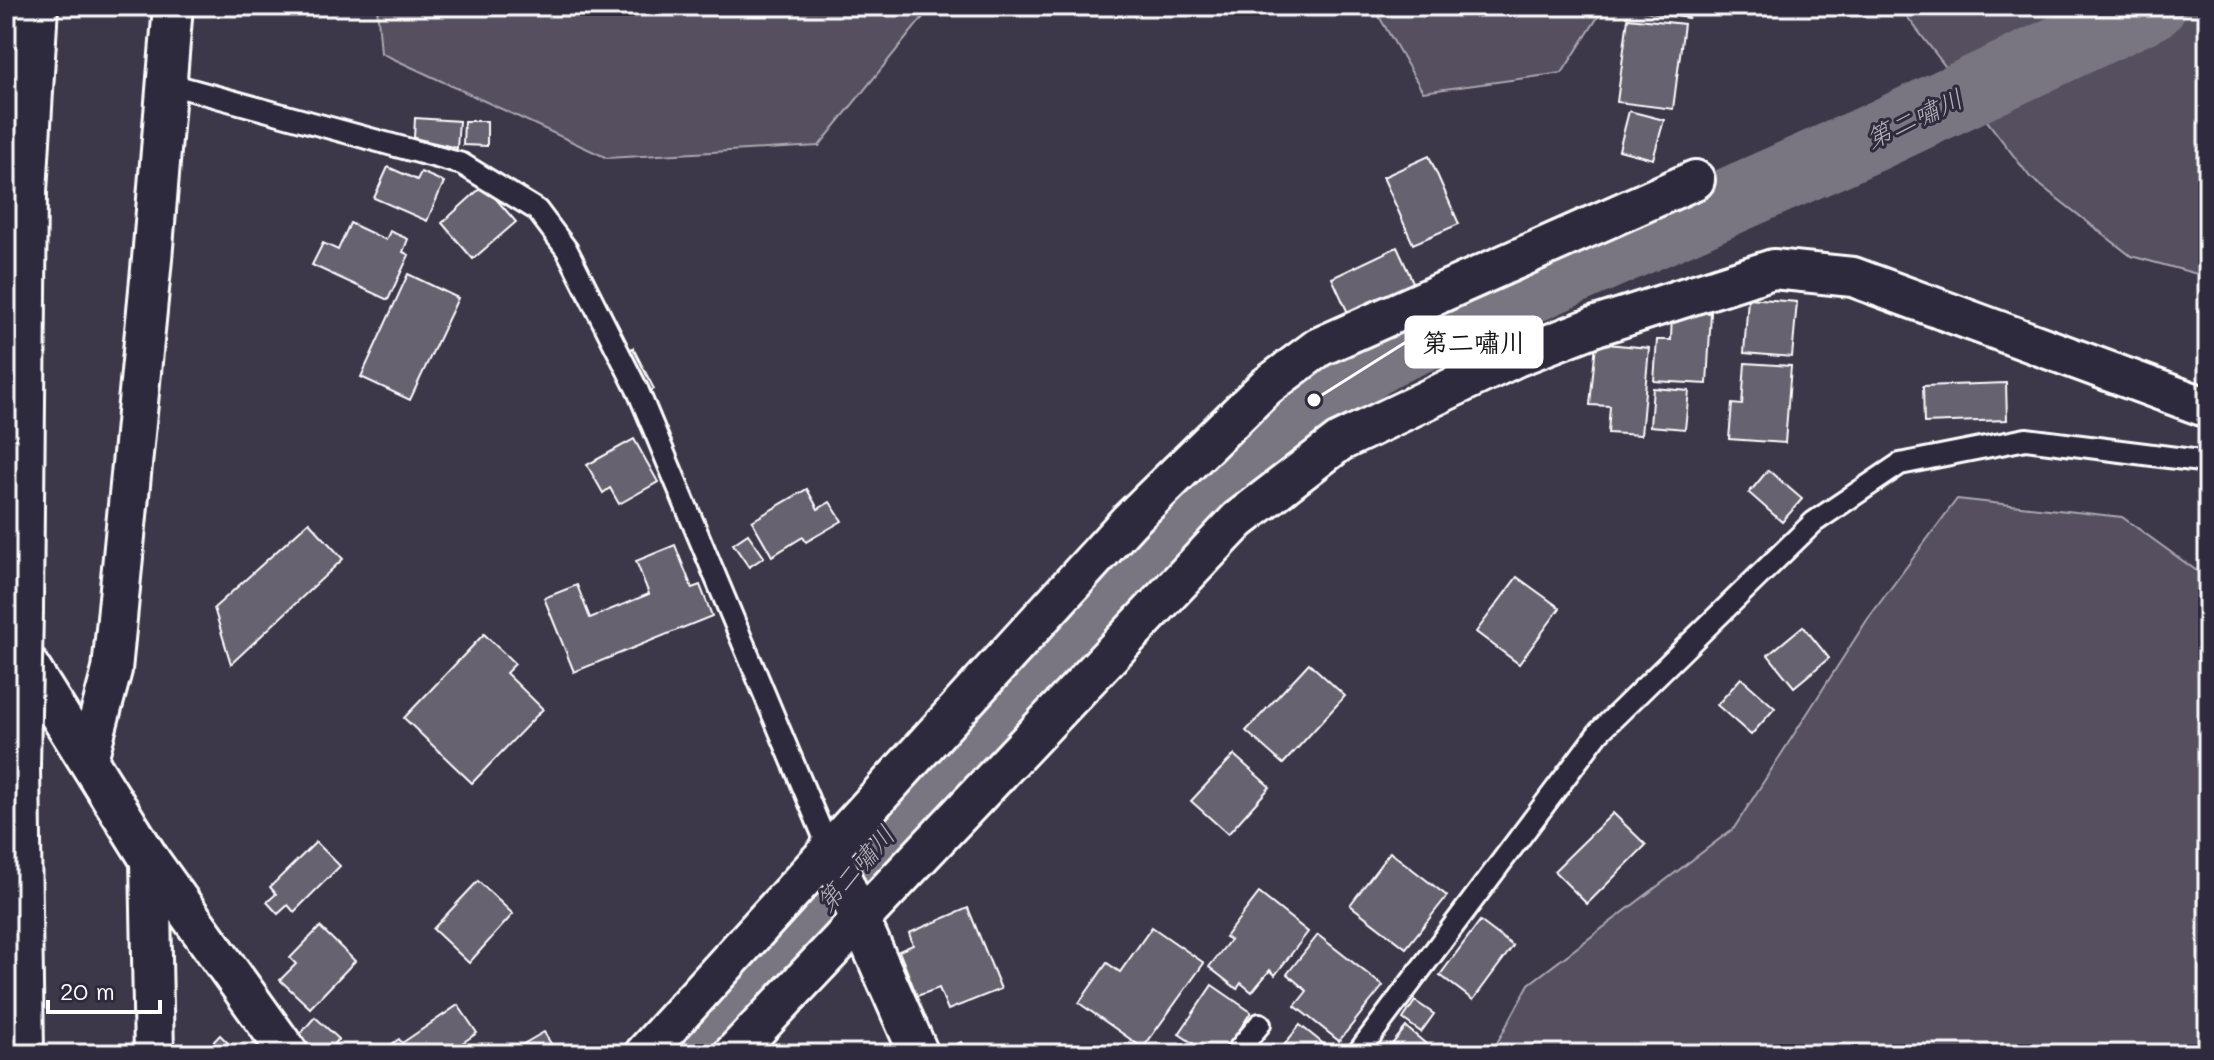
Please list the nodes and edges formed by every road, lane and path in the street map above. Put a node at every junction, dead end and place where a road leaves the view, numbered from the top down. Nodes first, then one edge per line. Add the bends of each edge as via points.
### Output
1 (35, 6) edge
2 (173, 6) edge
3 (166, 83) junction
4 (1695, 180) dead end
5 (2208, 408) edge
6 (2208, 462) edge
7 (13, 620) edge
8 (88, 759) junction
9 (833, 857) junction
10 (150, 860) junction
11 (859, 913) junction
12 (1260, 1024) dead end
13 (21, 1054) edge
14 (154, 1054) edge
15 (289, 1054) edge
16 (644, 1054) edge
17 (733, 1054) edge
18 (919, 1054) edge
19 (1235, 1054) edge
20 (1357, 1054) edge

1 - 7 highway via 24,192
2 - 3 street
3 - 8 street via 112,670
3 - 9 lane via 462,164 537,210 567,250 638,391
4 - 9 street via 1319,347 1267,386 1129,521
5 - 11 street via 1853,277 1773,269 1596,326 1516,357 1339,442 1278,485 1238,520 912,869
6 - 20 lane via 2026,439 1900,464 1814,522 1599,732
7 - 8 street
7 - 13 highway, bridge
8 - 10 street
9 - 11 street
9 - 16 street
10 - 14 street
10 - 15 street
11 - 17 street
11 - 18 street
12 - 19 lane

